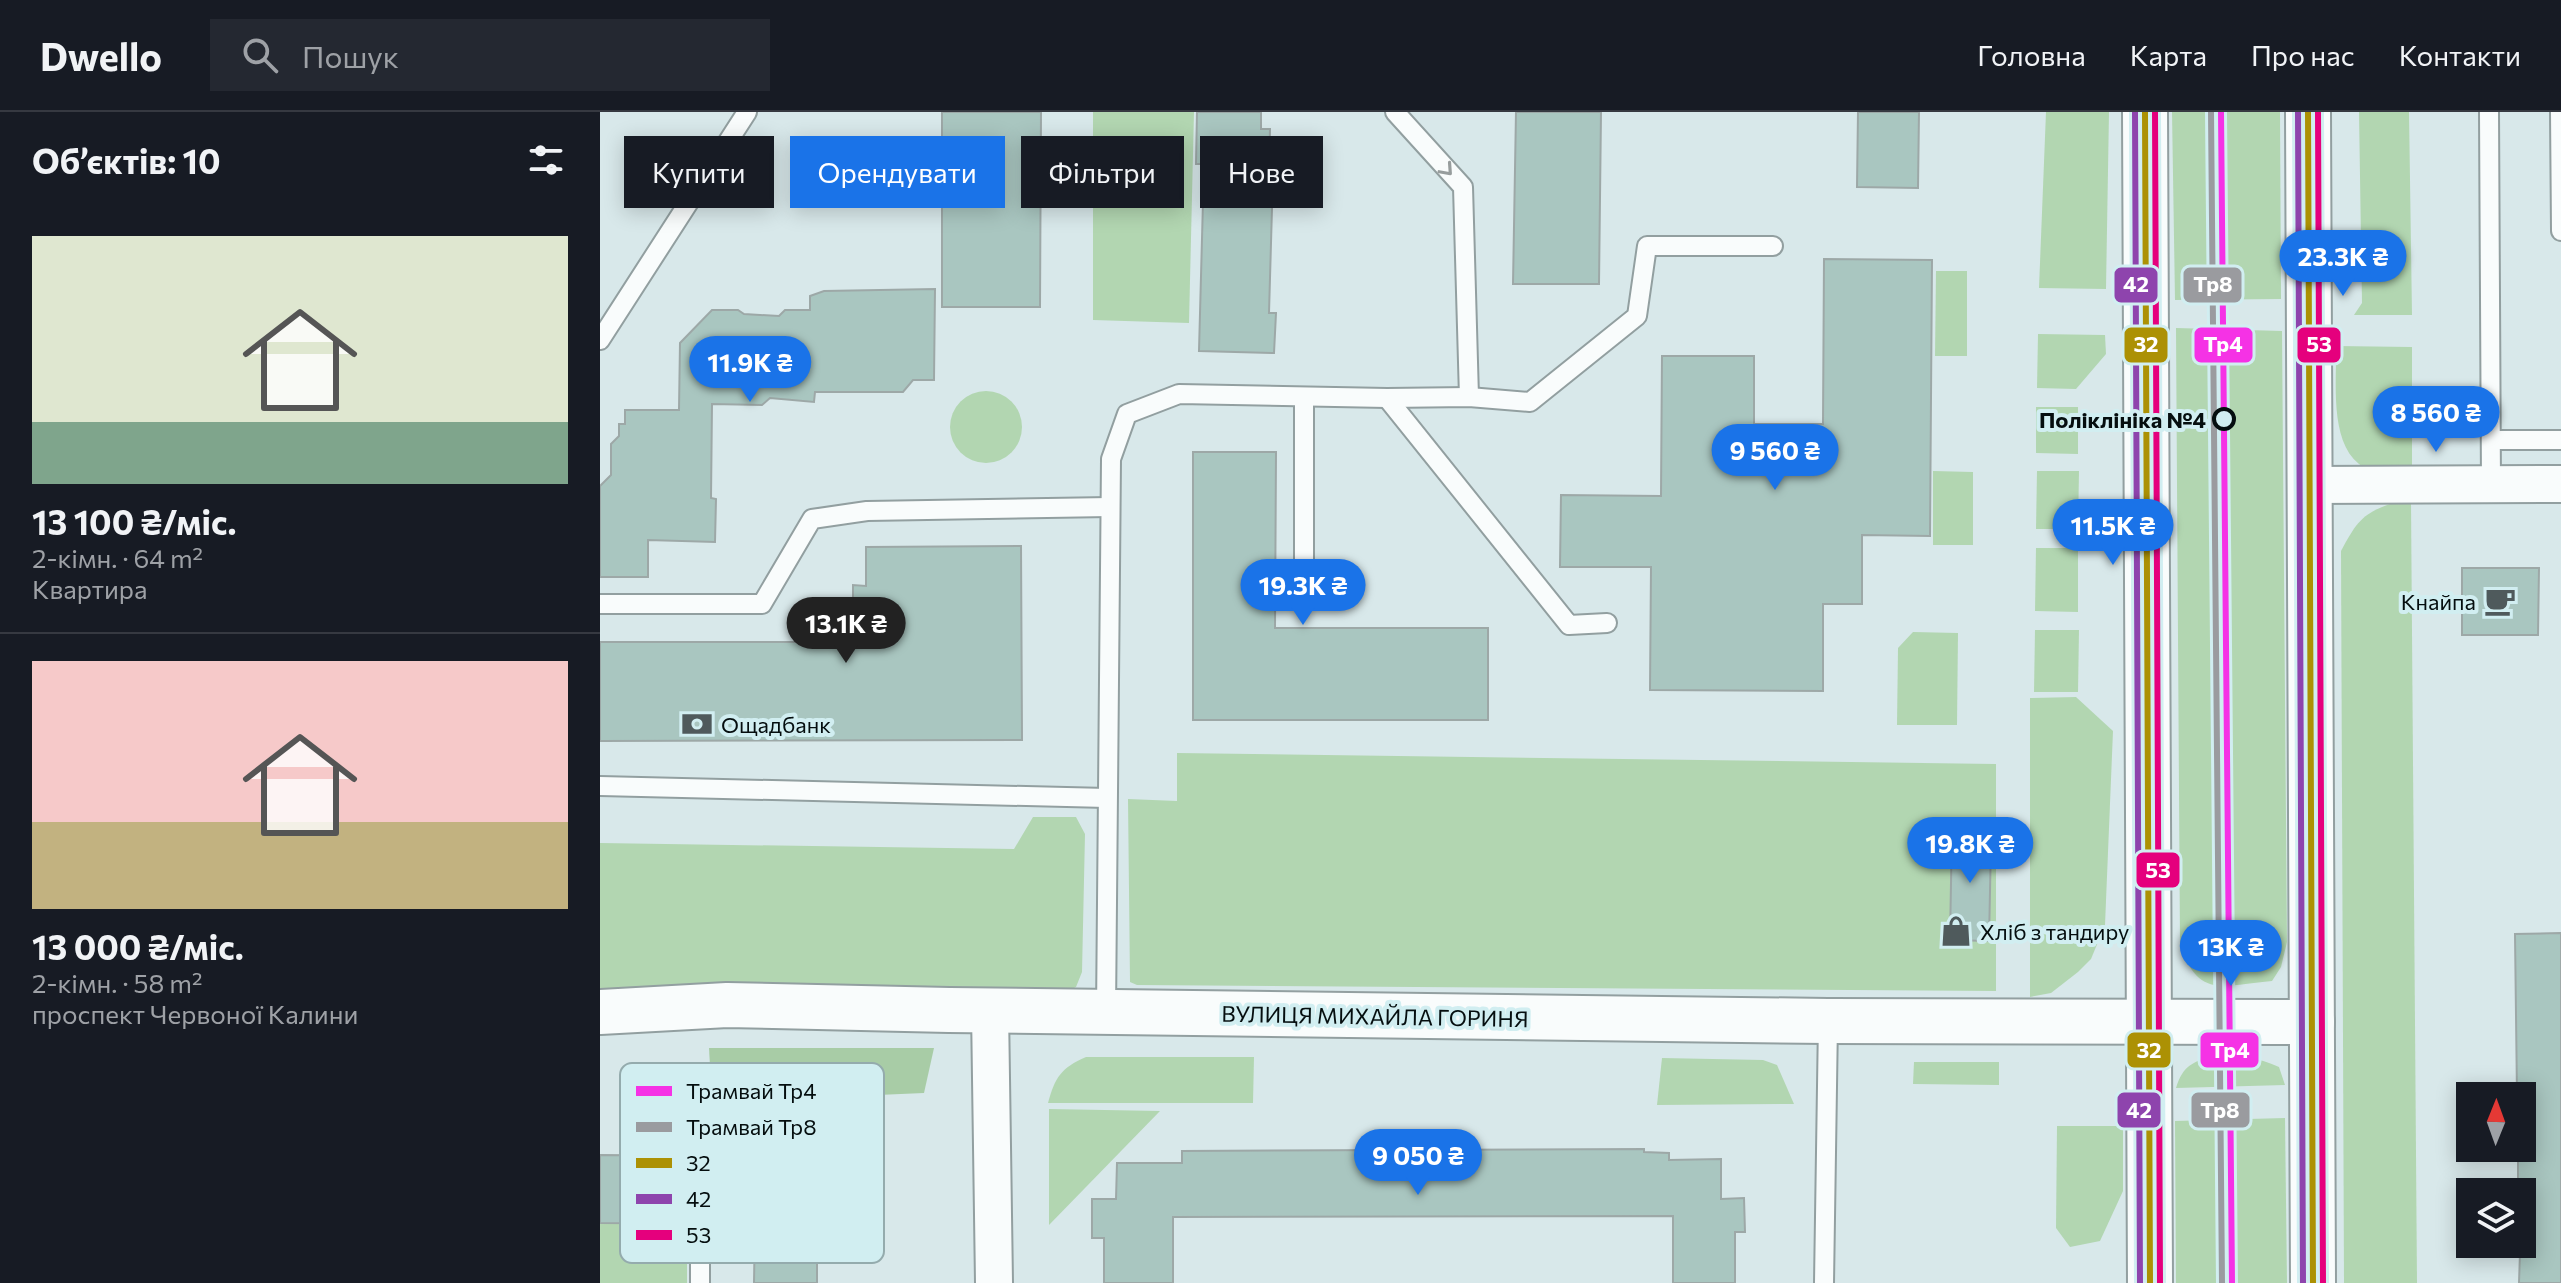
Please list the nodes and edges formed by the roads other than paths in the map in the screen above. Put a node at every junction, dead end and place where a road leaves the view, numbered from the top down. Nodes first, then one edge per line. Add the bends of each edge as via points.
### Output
1 (747, 112) edge
2 (1395, 112) edge
3 (2145, 112) edge
4 (2308, 112) edge
5 (2489, 112) edge
6 (2560, 112) edge
7 (2561, 231) edge
8 (1773, 246) dead end
9 (600, 340) edge
10 (1304, 397) junction
11 (1469, 397) junction
12 (1387, 398) junction
13 (2491, 440) junction
14 (2561, 440) edge
15 (2491, 484) junction
16 (2561, 484) edge
17 (2310, 485) junction
18 (1110, 507) junction
19 (1304, 580) dead end
20 (600, 604) edge
21 (1607, 623) dead end
22 (600, 786) edge
23 (1107, 798) junction
24 (990, 1010) junction
25 (600, 1012) edge
26 (1106, 1013) junction
27 (1828, 1021) junction
28 (2150, 1022) junction
29 (2312, 1022) junction
30 (994, 1283) edge
31 (1824, 1283) edge
32 (2150, 1283) edge
33 (2313, 1283) edge

1 - 9 lane
2 -> 11 lane via 1463,187
3 - 28 main road
4 - 17 main road
5 - 13 lane
6 - 7 lane
8 - 11 lane via 1647,246 1637,316 1530,402
10 - 12 lane
10 - 18 lane via 1179,394 1127,414 1111,459
10 - 19 lane
11 - 12 lane
12 - 21 lane via 1569,625
13 - 14 lane
13 - 15 lane
15 - 16 street
15 - 17 street
17 - 29 main road
18 - 20 lane via 867,511 812,519 762,604
18 - 23 lane
22 - 23 lane
23 - 26 lane
24 - 25 main road, ВУЛИЦЯ МИХАЙЛА ГОРИНЯ via 727,1005
24 - 26 main road, ВУЛИЦЯ МИХАЙЛА ГОРИНЯ
24 - 30 street
26 - 27 main road, ВУЛИЦЯ МИХАЙЛА ГОРИНЯ
27 - 28 main road, ВУЛИЦЯ МИХАЙЛА ГОРИНЯ
27 - 31 lane
28 - 29 main road, ВУЛИЦЯ МИХАЙЛА ГОРИНЯ
28 - 32 main road
29 - 33 main road

